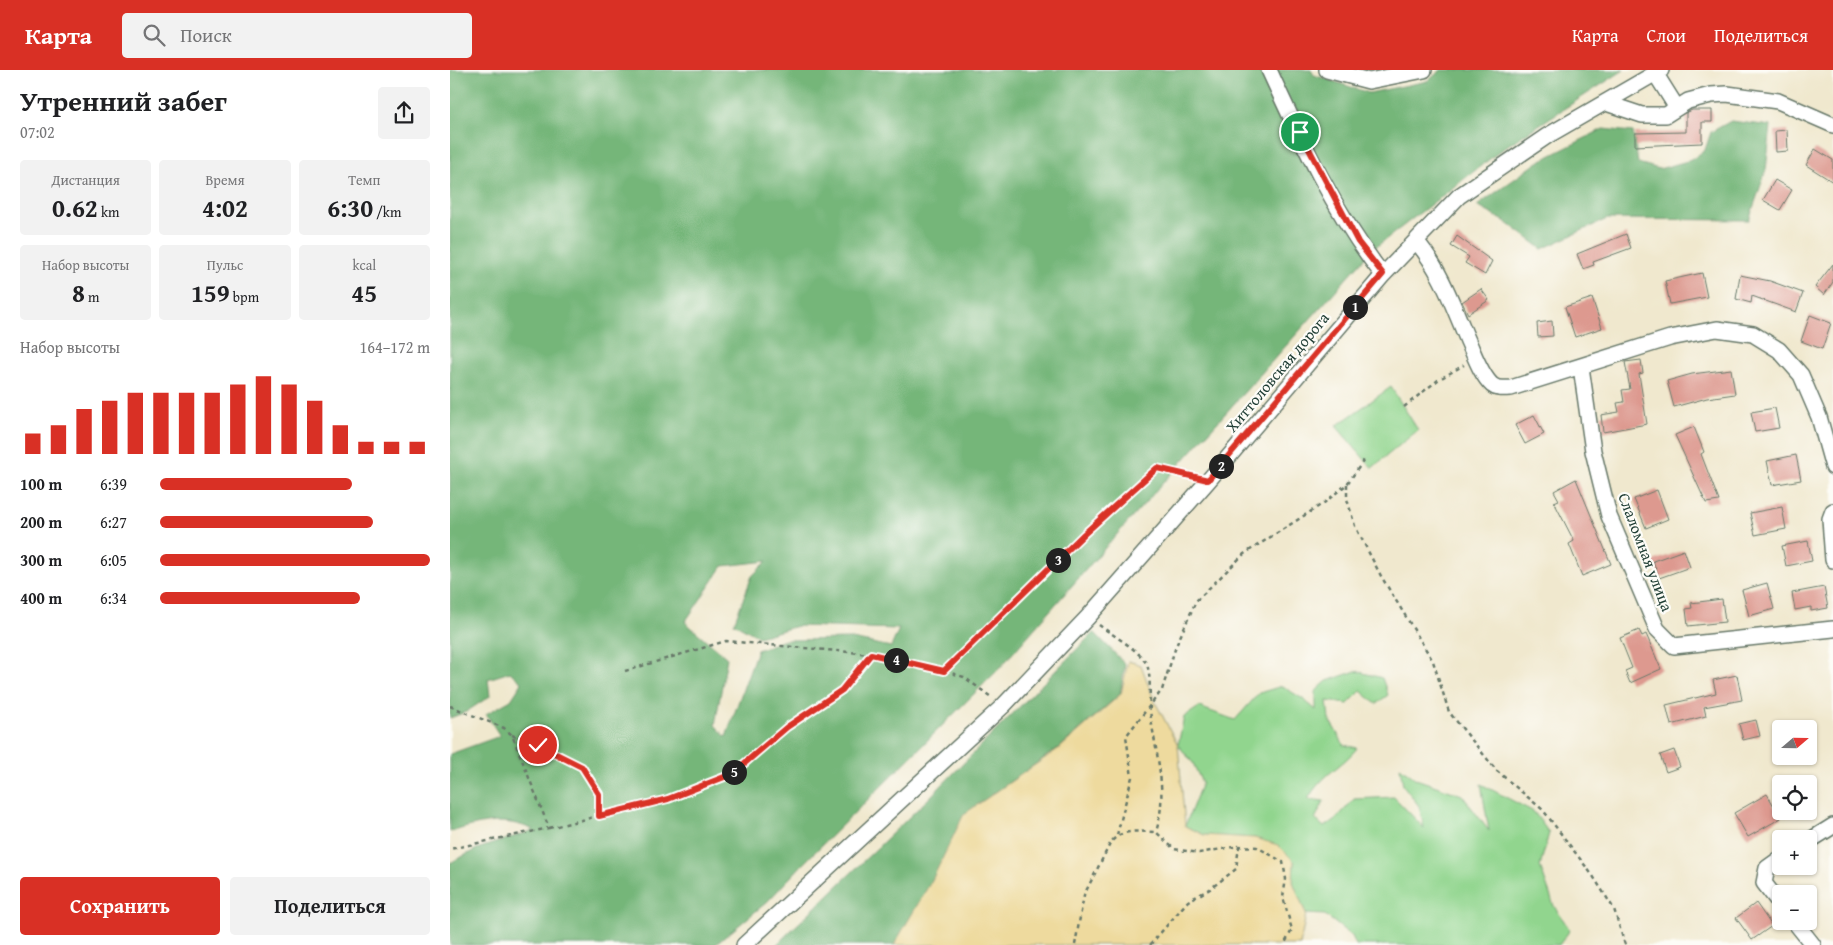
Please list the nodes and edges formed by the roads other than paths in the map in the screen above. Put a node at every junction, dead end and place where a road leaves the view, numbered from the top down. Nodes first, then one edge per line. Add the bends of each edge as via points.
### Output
1 (1327, 70) edge
2 (1424, 70) edge
3 (1271, 72) edge
4 (1658, 72) edge
5 (1606, 104) junction
6 (1677, 108) junction
7 (1833, 125) edge
8 (1416, 241) junction
9 (1383, 274) junction
10 (1581, 366) junction
11 (1833, 467) edge
12 (1833, 511) edge
13 (1833, 560) edge
14 (1833, 629) edge
15 (1833, 826) edge
16 (1817, 836) edge
17 (1772, 864) edge
18 (1772, 893) edge
19 (1801, 930) edge
20 (744, 945) edge
21 (1813, 945) edge

1 - 2 street via 1369,81
3 - 9 street via 1326,186 1358,242
4 - 5 street, Хиттоловская дорога
4 - 6 street
5 - 6 street via 1642,116 1666,115
5 - 8 street, Хиттоловская дорога via 1547,136 1459,196
6 - 7 street via 1696,99 1726,94 1778,102
8 - 9 street, Хиттоловская дорога
8 - 10 street via 1426,252 1476,359 1492,385 1500,389 1511,388
9 - 20 street, Хиттоловская дорога via 1088,617 1002,706
10 - 11 street via 1670,338 1717,328 1753,334 1779,350 1801,375 1819,417
10 - 14 street, Слаломная улица via 1593,451 1609,516 1657,629 1674,646
12 - 13 street via 1830,519
15 - 16 street
17 - 18 street via 1767,868 1764,882
19 - 21 street

